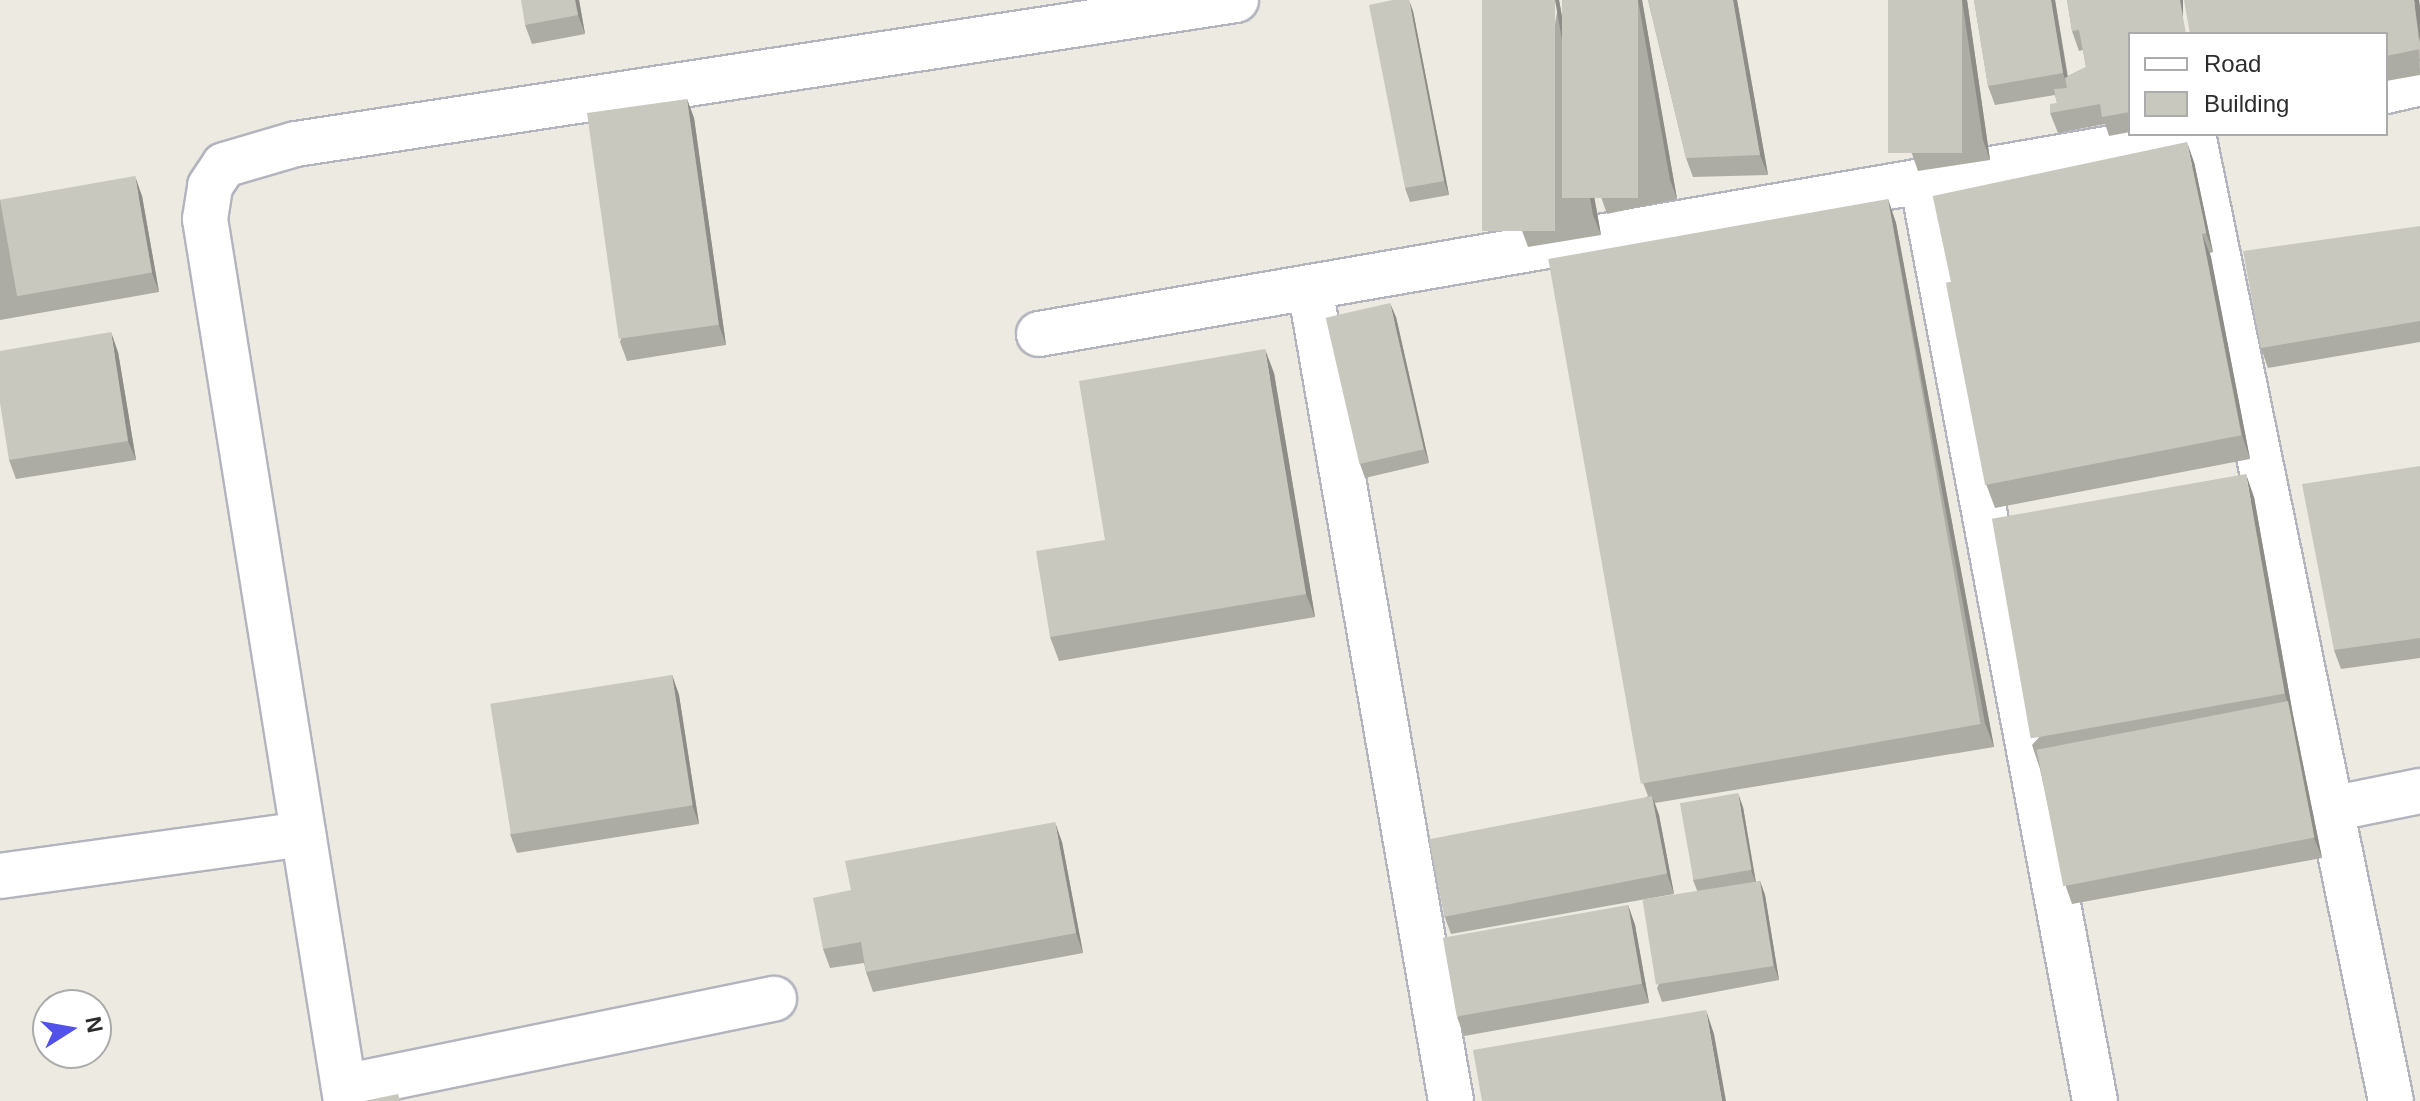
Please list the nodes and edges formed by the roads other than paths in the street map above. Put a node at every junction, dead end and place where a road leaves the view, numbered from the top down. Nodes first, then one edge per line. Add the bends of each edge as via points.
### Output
1 (1236, 0) edge
2 (2420, 83) edge
3 (2388, 91) edge
4 (2181, 136) edge
5 (2193, 136) edge
6 (1922, 181) junction
7 (1310, 288) junction
8 (1039, 334) dead end
9 (2420, 791) edge
10 (2331, 809) junction
11 (303, 834) junction
12 (0, 876) edge
13 (774, 999) dead end
14 (345, 1094) edge
15 (1451, 1101) edge
16 (2095, 1101) edge
17 (2391, 1101) edge

1 - 11 lane via 296,144 224,165 210,186 205,219
2 - 3 lane
4 - 6 lane
5 - 10 lane
6 - 7 lane
6 - 16 lane
7 - 8 lane
7 - 15 lane
9 - 10 lane
10 - 17 lane
11 - 12 lane
11 - 14 lane
13 - 14 lane

